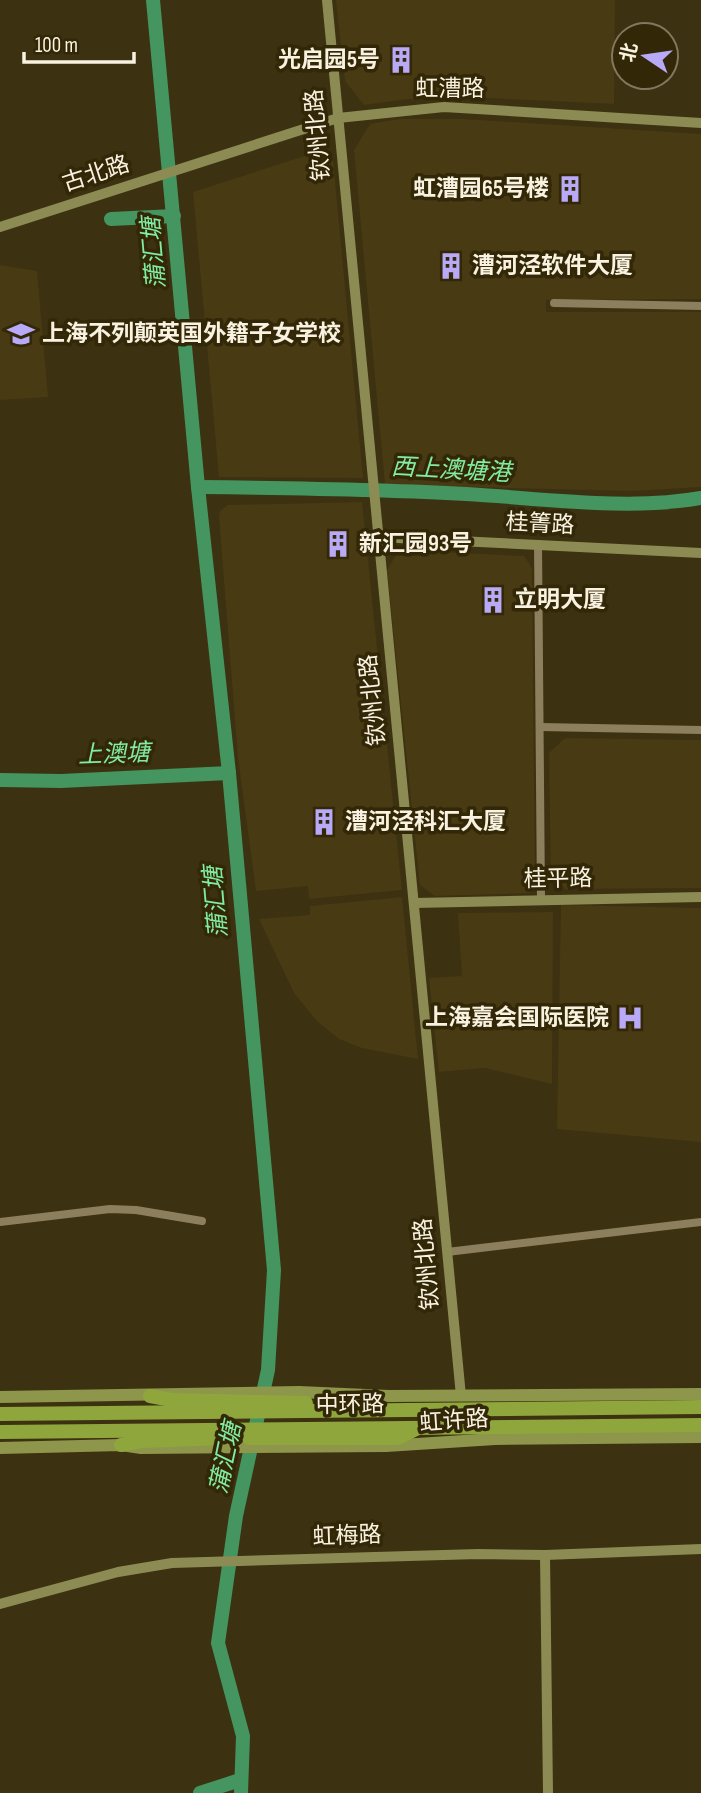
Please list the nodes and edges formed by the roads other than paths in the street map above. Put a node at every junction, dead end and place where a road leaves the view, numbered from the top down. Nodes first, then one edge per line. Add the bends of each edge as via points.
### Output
1 (327, 0) edge
2 (338, 118) junction
3 (701, 122) edge
4 (205, 161) joint
5 (0, 227) edge
6 (554, 303) dead end
7 (701, 306) edge
8 (377, 537) junction
9 (538, 544) junction
10 (701, 552) edge
11 (540, 727) junction
12 (701, 730) edge
13 (701, 897) edge
14 (541, 900) junction
15 (415, 904) junction
16 (202, 1221) dead end
17 (0, 1222) edge
18 (701, 1222) edge
19 (447, 1252) junction
20 (701, 1394) edge
21 (150, 1396) joint
22 (461, 1396) junction
23 (0, 1397) edge
24 (238, 1401) junction
25 (284, 1401) junction
26 (701, 1407) edge
27 (0, 1414) edge
28 (701, 1425) edge
29 (0, 1432) edge
30 (701, 1437) edge
31 (232, 1438) junction
32 (278, 1438) junction
33 (121, 1445) joint
34 (0, 1448) edge
35 (701, 1549) edge
36 (545, 1555) junction
37 (0, 1604) edge
38 (548, 1793) edge

1 - 2 street, 钦州北路
2 - 3 street, 虹漕路 via 444,107
2 - 4 street, 虹漕路
2 - 8 street, 钦州北路
4 - 5 street, 古北路
6 - 7 street
8 - 9 street, 桂箐路
8 - 15 street, 钦州北路
9 - 10 street, 桂箐路
9 - 11 street
11 - 12 street
11 - 14 street
13 - 14 street, 桂平路
14 - 15 street, 桂平路
15 - 19 street, 钦州北路
16 - 17 street via 110,1209
18 - 19 street
19 - 22 street, 钦州北路
20 - 22 main road, 虹许路
21 - 23 main road
21 - 24 highway
22 - 25 main road, 虹许路
24 - 25 highway, 中环路
24 - 27 highway, 中环路
25 - 26 highway, 中环路 via 372,1409
28 - 32 highway, 中环路 via 421,1427
29 - 31 highway, 中环路
30 - 32 main road, 虹许路 via 495,1439 386,1446
31 - 32 highway, 中环路
31 - 33 highway
33 - 34 main road
35 - 36 street, 虹梅路
36 - 37 street, 虹梅路 via 144,1566
36 - 38 street

